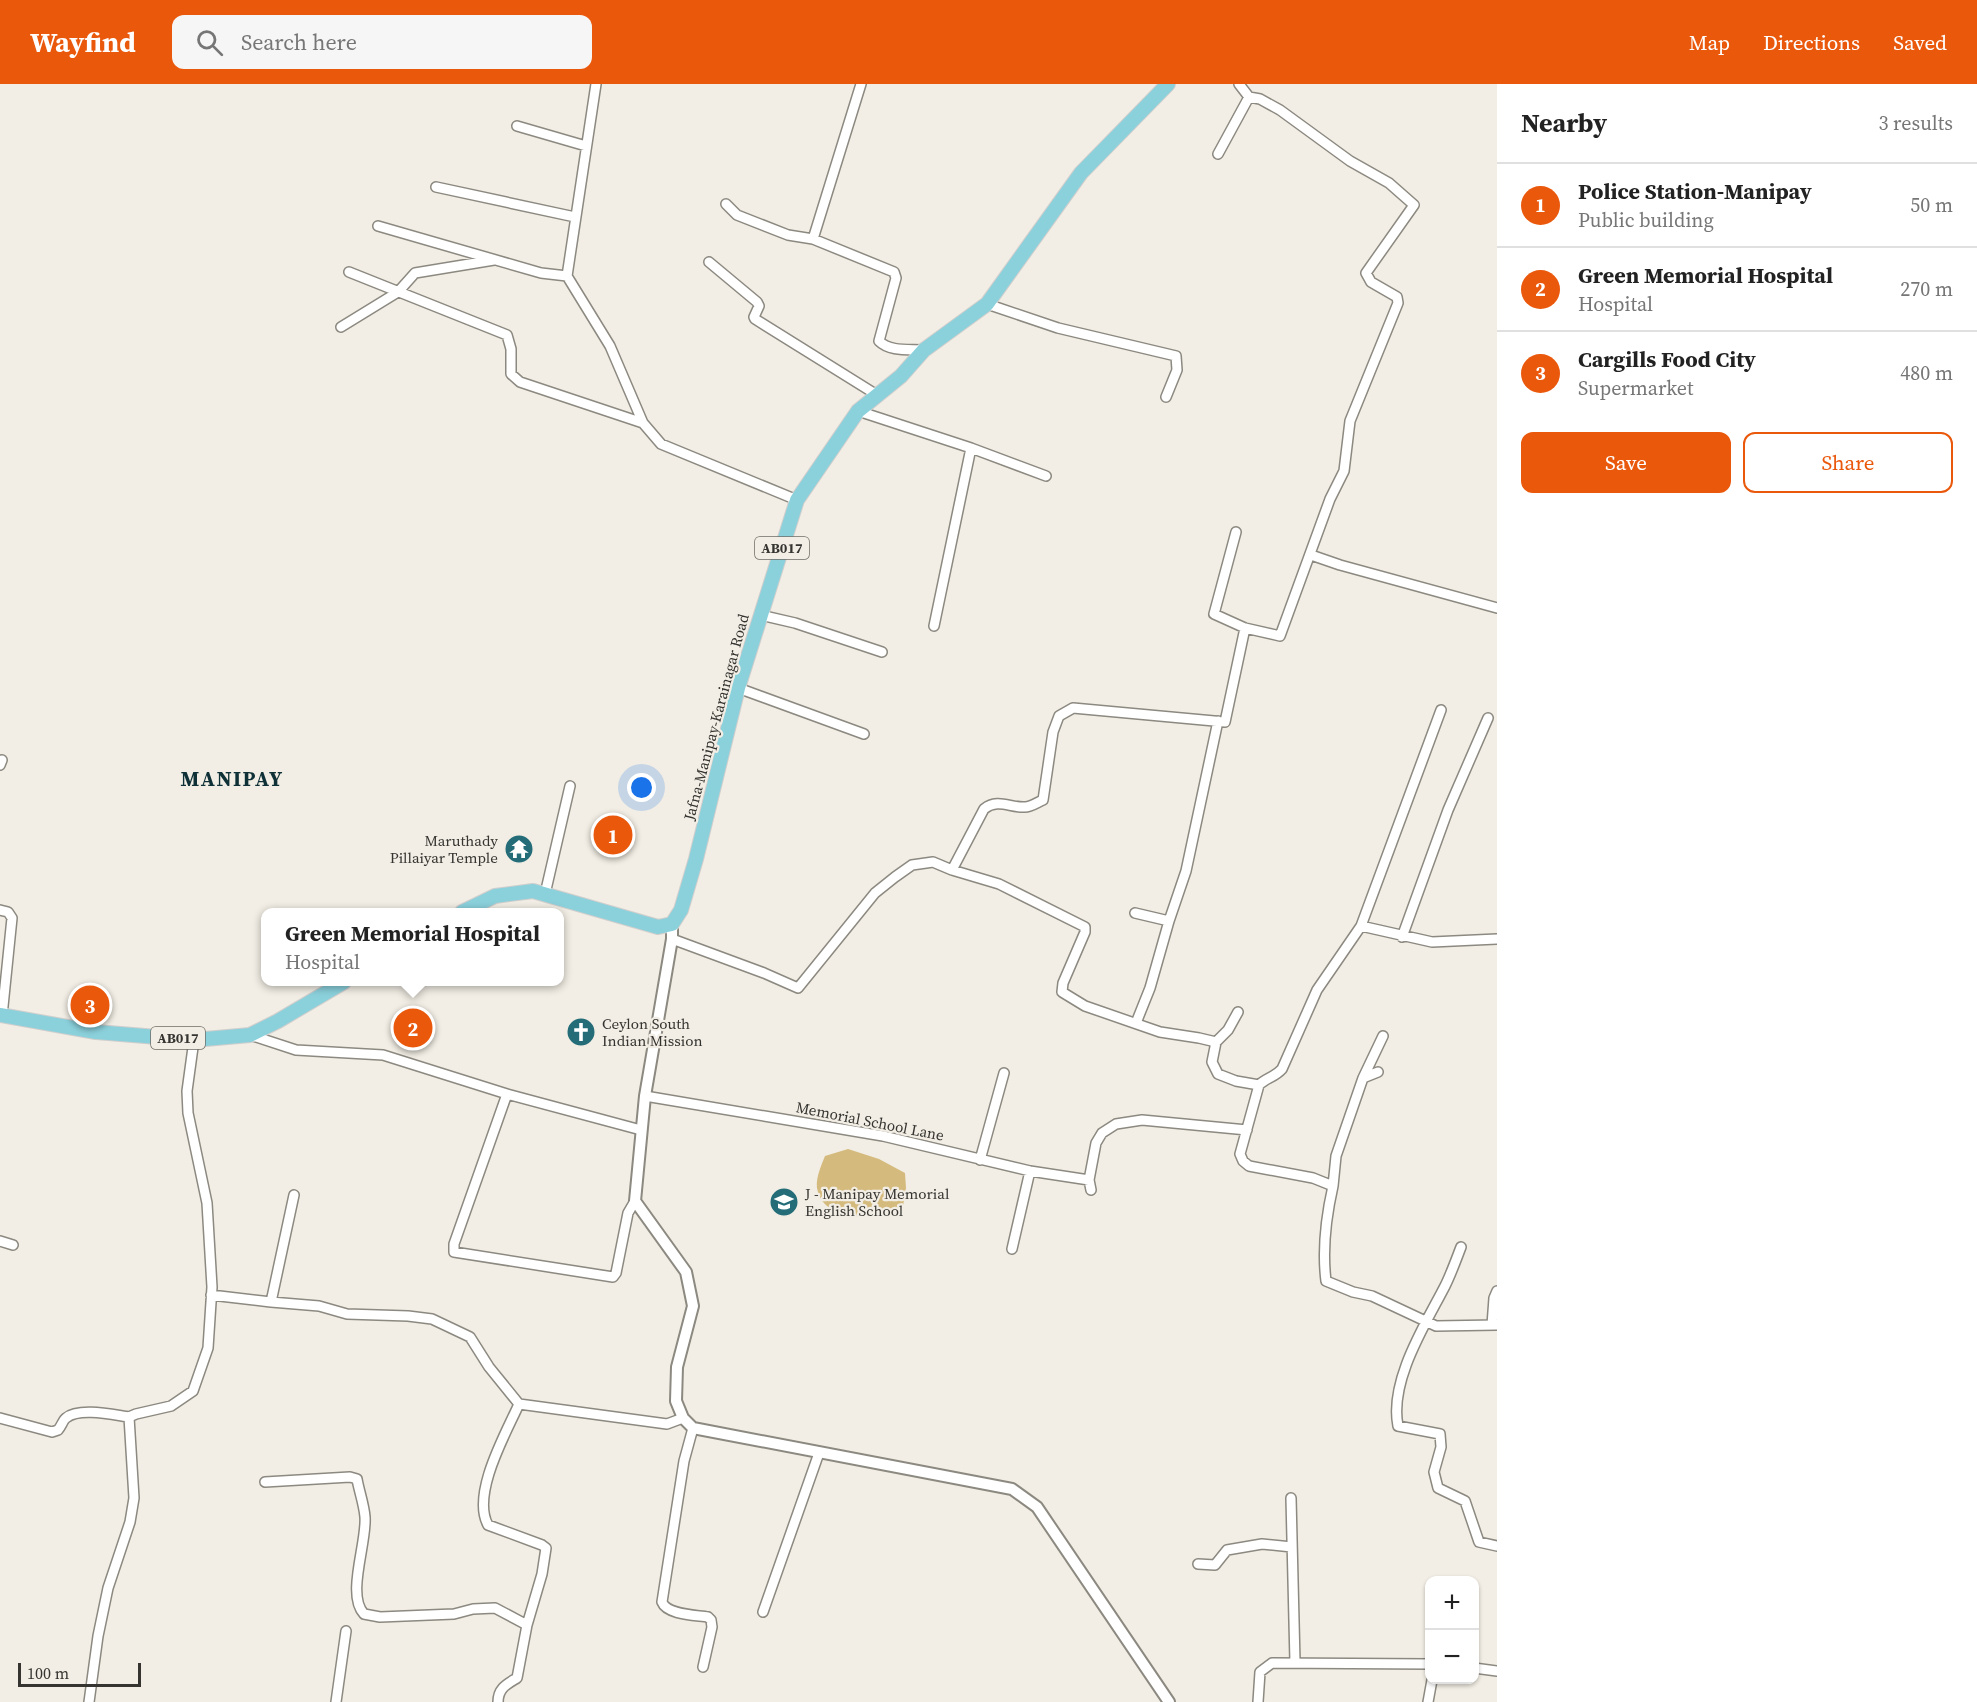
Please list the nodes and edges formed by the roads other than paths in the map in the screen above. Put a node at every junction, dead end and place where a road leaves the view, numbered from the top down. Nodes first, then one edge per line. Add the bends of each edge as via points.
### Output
1 (596, 84) edge
2 (861, 84) edge
3 (1168, 84) edge
4 (1239, 84) edge
5 (1249, 97) junction
6 (517, 126) dead end
7 (586, 146) junction
8 (1218, 154) dead end
9 (436, 188) dead end
10 (726, 204) dead end
11 (575, 217) junction
12 (378, 226) dead end
13 (813, 239) junction
14 (496, 259) junction
15 (709, 262) dead end
16 (349, 272) dead end
17 (567, 276) junction
18 (398, 292) junction
19 (987, 304) junction
20 (341, 327) dead end
21 (924, 350) junction
22 (877, 395) junction
23 (1166, 397) dead end
24 (858, 411) junction
25 (643, 423) junction
26 (971, 448) junction
27 (1046, 476) dead end
28 (797, 500) junction
29 (1236, 532) dead end
30 (1311, 555) junction
31 (1497, 608) edge
32 (760, 615) junction
33 (934, 626) dead end
34 (1245, 628) junction
35 (882, 652) dead end
36 (738, 688) junction
37 (1441, 710) dead end
38 (1488, 718) dead end
39 (1218, 721) junction
40 (864, 734) dead end
41 (570, 786) dead end
42 (952, 870) junction
43 (545, 894) junction
44 (470, 908) edge
45 (0, 910) edge
46 (1135, 913) dead end
47 (1169, 921) junction
48 (672, 924) junction
49 (1360, 926) junction
50 (1402, 937) junction
51 (672, 939) junction
52 (1497, 939) edge
53 (336, 986) edge
54 (1238, 1012) dead end
55 (1, 1016) edge
56 (1136, 1023) junction
57 (250, 1035) junction
58 (1383, 1036) dead end
59 (194, 1040) junction
60 (1216, 1042) junction
61 (1378, 1072) dead end
62 (1004, 1073) dead end
63 (1363, 1078) junction
64 (1259, 1085) junction
65 (507, 1094) junction
66 (645, 1096) junction
67 (641, 1130) junction
68 (1247, 1130) junction
69 (980, 1160) junction
70 (1030, 1171) junction
71 (1089, 1180) junction
72 (1333, 1186) junction
73 (1091, 1190) dead end
74 (294, 1195) dead end
75 (635, 1201) junction
76 (0, 1241) edge
77 (13, 1245) dead end
78 (1461, 1247) dead end
79 (1012, 1249) dead end
80 (1497, 1291) edge
81 (212, 1295) junction
82 (271, 1302) junction
83 (1426, 1323) junction
84 (1495, 1325) edge
85 (519, 1404) junction
86 (129, 1417) junction
87 (0, 1418) edge
88 (683, 1418) junction
89 (693, 1428) junction
90 (819, 1453) junction
91 (265, 1482) dead end
92 (1292, 1497) dead end
93 (1292, 1546) junction
94 (1497, 1546) edge
95 (1198, 1564) dead end
96 (763, 1612) dead end
97 (527, 1625) junction
98 (346, 1631) dead end
99 (1295, 1662) junction
100 (1425, 1664) edge
101 (703, 1667) dead end
102 (1479, 1669) edge
103 (1497, 1671) edge
104 (1431, 1684) edge
105 (89, 1702) edge
106 (336, 1702) edge
107 (498, 1702) edge
108 (1169, 1702) edge
109 (1258, 1702) edge
110 (1428, 1702) edge

1 - 7 street
2 - 13 street
3 - 19 main road, Jafna-Manipay-Karainagar Road / AB017 via 1081,172
4 - 5 street
5 - 8 street
5 - 30 street via 1280,110 1350,162 1389,183 1414,206 1366,273 1371,282 1397,297 1398,303 1350,421 1344,471
6 - 7 street
7 - 11 street
9 - 11 street
10 - 13 street via 737,215 788,235
11 - 17 street
12 - 14 street
13 - 21 street via 894,272 896,278 879,341 894,348
14 - 17 street via 541,273
14 - 18 street via 415,273
15 - 22 street via 757,302 755,319
16 - 18 street
17 - 25 street via 610,346
18 - 20 street
18 - 25 street via 507,335 511,374 520,382
19 - 21 main road, Jafna-Manipay-Karainagar Road / AB017
19 - 23 street via 1058,328 1176,356 1177,370
21 - 22 main road, Jafna-Manipay-Karainagar Road / AB017
22 - 24 main road, Jafna-Manipay-Karainagar Road / AB017
24 - 26 street
24 - 28 main road, Jafna-Manipay-Karainagar Road / AB017
25 - 28 street via 661,444
26 - 27 street
26 - 33 street
28 - 32 main road, Jafna-Manipay-Karainagar Road / AB017
29 - 34 street via 1214,614
30 - 31 street
30 - 34 street via 1280,636
32 - 35 street
32 - 36 main road, Jafna-Manipay-Karainagar Road / AB017
34 - 39 street via 1225,722
36 - 40 street
36 - 48 main road, Jafna-Manipay-Karainagar Road / AB017 via 696,859 681,910
37 - 49 street
38 - 50 street via 1448,810
39 - 42 street via 1073,708 1059,716 1053,732 1043,800 1027,807 990,804
39 - 47 street via 1185,871
41 - 43 street
42 - 51 street via 933,862 912,865 895,877 875,893 798,988
42 - 56 street via 999,884 1085,927 1062,992 1085,1006
43 - 44 main road via 533,891 495,896
43 - 48 main road via 658,927
45 - 55 street via 12,918
46 - 47 street
47 - 56 street
48 - 51 street
49 - 50 street
49 - 64 street via 1317,990 1282,1069
50 - 52 street via 1432,942
51 - 66 street
53 - 57 main road, AB017
54 - 60 street
55 - 59 main road, AB017 via 96,1032
56 - 60 street via 1160,1032
57 - 59 main road, AB017
57 - 65 street via 296,1050 383,1056
58 - 63 street
59 - 81 street via 188,1113 207,1203
60 - 64 street via 1214,1071 1236,1081
61 - 63 street
62 - 69 street
63 - 72 street via 1336,1156
64 - 68 street
65 - 67 street
65 - 75 street via 454,1252 613,1277 628,1213
66 - 67 street
66 - 69 street, Memorial School Lane via 883,1136
67 - 75 street
68 - 71 street via 1142,1120 1116,1124 1102,1133 1096,1143
68 - 72 street via 1240,1154 1249,1166 1314,1178
69 - 70 street, Memorial School Lane
70 - 71 street, Memorial School Lane
70 - 79 street
71 - 73 street
72 - 83 street via 1326,1217 1326,1281 1372,1296
74 - 82 street
75 - 88 street via 686,1272 693,1306 677,1366 676,1401
76 - 77 street
78 - 83 street
80 - 84 street
81 - 82 street
81 - 86 street via 208,1348 193,1391 171,1406
82 - 85 street via 319,1306 347,1314 432,1320 470,1337
83 - 84 street
83 - 94 street via 1400,1382 1398,1426 1440,1434 1441,1447 1434,1472 1438,1488 1465,1502 1479,1542
85 - 88 street via 667,1424
85 - 97 street via 487,1476 484,1517 488,1525 546,1548
86 - 87 street via 98,1412 74,1414 52,1432
86 - 105 street via 134,1498 108,1588
88 - 89 street
89 - 90 street
89 - 101 street via 684,1461 662,1602 670,1610 711,1620
90 - 96 street
90 - 108 street via 1012,1489 1037,1507
91 - 97 street via 357,1479 365,1516 356,1589 364,1614 454,1614 495,1608
92 - 93 street
93 - 95 street via 1262,1544 1227,1550 1215,1565
93 - 99 street
97 - 107 street via 517,1678 502,1687
98 - 106 street
99 - 100 street
99 - 109 street via 1272,1662 1260,1672
102 - 103 street
104 - 110 street

